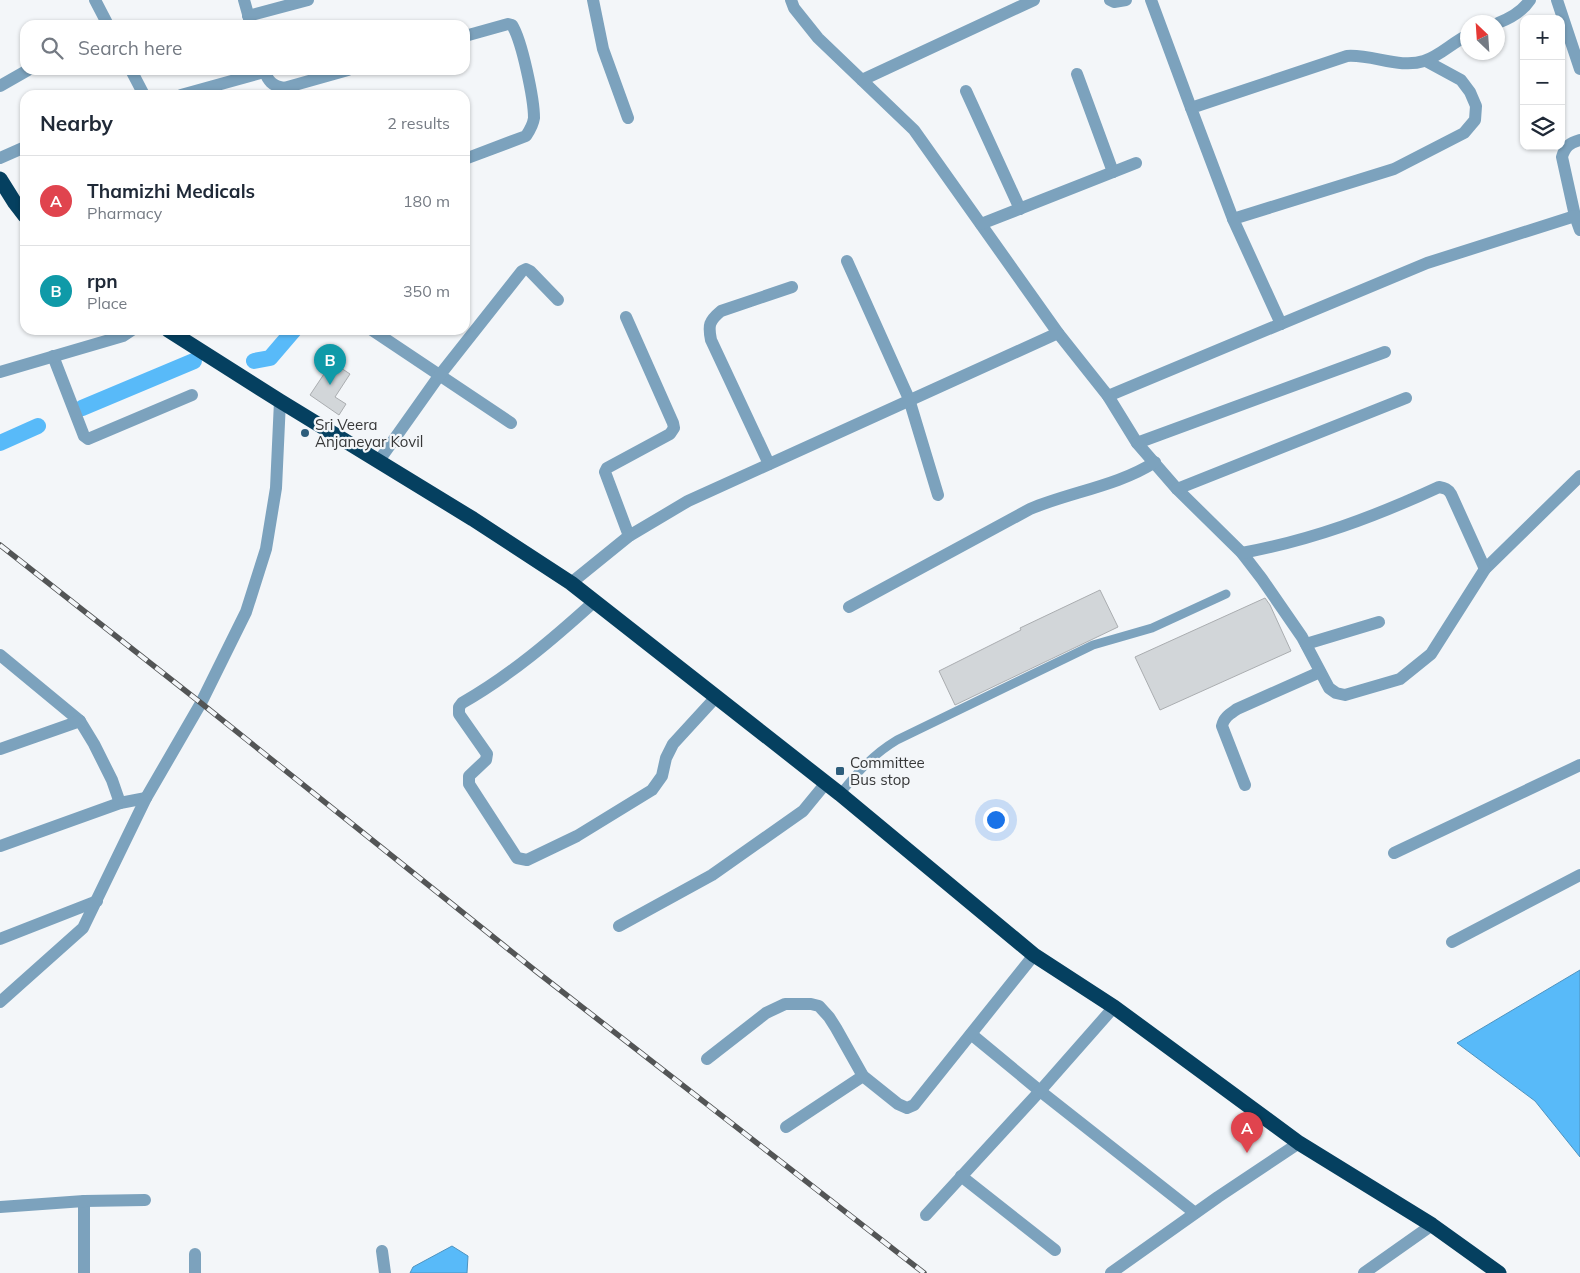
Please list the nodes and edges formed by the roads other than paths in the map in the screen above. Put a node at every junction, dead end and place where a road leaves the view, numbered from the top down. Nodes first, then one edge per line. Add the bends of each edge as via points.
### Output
1 (95, 0) edge
2 (244, 0) edge
3 (308, 0) edge
4 (592, 0) edge
5 (791, 0) edge
6 (1034, 0) edge
7 (1110, 0) edge
8 (1126, 0) edge
9 (1151, 0) edge
10 (1530, 0) edge
11 (1557, 0) edge
12 (1561, 15) edge
13 (104, 20) edge
14 (249, 20) edge
15 (1505, 20) edge
16 (1505, 21) edge
17 (1520, 21) edge
18 (1565, 32) edge
19 (470, 35) edge
20 (1460, 40) edge
21 (1426, 61) junction
22 (1580, 69) edge
23 (1077, 74) dead end
24 (20, 75) edge
25 (134, 75) edge
26 (250, 75) edge
27 (266, 75) edge
28 (330, 75) edge
29 (862, 80) junction
30 (0, 86) edge
31 (141, 90) edge
32 (198, 90) edge
33 (966, 91) dead end
34 (1191, 108) junction
35 (628, 118) dead end
36 (1580, 140) edge
37 (20, 149) edge
38 (470, 157) edge
39 (0, 158) edge
40 (1136, 163) dead end
41 (1113, 172) junction
42 (0, 179) edge
43 (1574, 188) edge
44 (20, 210) edge
45 (1020, 210) junction
46 (1575, 216) junction
47 (1233, 219) junction
48 (981, 224) junction
49 (1580, 230) edge
50 (847, 261) dead end
51 (792, 287) dead end
52 (558, 300) dead end
53 (626, 317) dead end
54 (1281, 324) junction
55 (470, 327) edge
56 (477, 331) junction
57 (1058, 333) junction
58 (124, 335) edge
59 (176, 335) edge
60 (379, 335) edge
61 (1385, 352) dead end
62 (53, 356) junction
63 (0, 372) edge
64 (439, 376) junction
65 (192, 394) dead end
66 (1108, 396) junction
67 (1406, 398) dead end
68 (909, 399) junction
69 (280, 401) junction
70 (511, 423) dead end
71 (1137, 443) junction
72 (378, 462) junction
73 (1155, 462) junction
74 (769, 464) junction
75 (1580, 476) edge
76 (1177, 489) junction
77 (938, 495) dead end
78 (629, 536) junction
79 (1242, 552) junction
80 (1485, 569) junction
81 (571, 583) junction
82 (1226, 594) dead end
83 (595, 601) junction
84 (849, 606) dead end
85 (1379, 622) dead end
86 (1306, 644) junction
87 (1, 658) edge
88 (1320, 672) junction
89 (717, 696) junction
90 (80, 721) junction
91 (0, 749) edge
92 (1580, 765) edge
93 (826, 783) junction
94 (1245, 784) dead end
95 (840, 794) junction
96 (146, 798) junction
97 (120, 803) junction
98 (0, 846) edge
99 (1394, 853) dead end
100 (1580, 875) edge
101 (97, 901) junction
102 (619, 926) dead end
103 (0, 939) edge
104 (1452, 942) dead end
105 (1034, 955) junction
106 (0, 1002) edge
107 (1114, 1007) junction
108 (971, 1034) junction
109 (707, 1059) dead end
110 (863, 1076) junction
111 (1040, 1091) junction
112 (786, 1127) dead end
113 (1299, 1143) junction
114 (961, 1176) junction
115 (145, 1200) dead end
116 (84, 1201) junction
117 (0, 1207) edge
118 (1195, 1213) junction
119 (926, 1215) dead end
120 (1432, 1225) junction
121 (1055, 1250) dead end
122 (382, 1251) dead end
123 (195, 1254) dead end
124 (84, 1273) edge
125 (195, 1273) edge
126 (384, 1273) edge
127 (1110, 1273) edge
128 (1364, 1273) edge
129 (1499, 1273) edge

1 - 13 street
2 - 14 street
3 - 14 street
4 - 35 street via 602,49
5 - 29 street via 818,38
6 - 29 street
7 - 8 street
9 - 34 street
10 - 15 street via 1524,8
11 - 12 street
16 - 17 street
18 - 22 street
19 - 38 street via 512,25 527,69 534,118 526,136
20 - 21 street
21 - 34 street via 1401,63 1368,56 1347,56
21 - 47 street via 1461,80 1470,92 1476,106 1475,120 1464,133 1394,169
23 - 41 street
24 - 30 street
25 - 31 street
26 - 32 street
27 - 28 street via 270,83 284,88
29 - 48 street via 914,130
33 - 45 street
34 - 47 street
36 - 43 street via 1568,144 1562,157
37 - 39 street
40 - 41 street
41 - 45 street
42 - 44 highway
43 - 46 street
45 - 48 street
46 - 49 street
46 - 54 street via 1427,263
47 - 54 street
48 - 57 street
50 - 68 street
51 - 74 street via 721,311 712,318 709,328 711,340
52 - 56 street via 530,271 524,270
53 - 78 street via 674,428 670,434 605,472
54 - 66 street
55 - 56 street
56 - 64 street
57 - 66 street
57 - 68 street
58 - 62 street
59 - 69 highway
60 - 64 street
61 - 71 street
62 - 63 street
62 - 65 street via 86,438
64 - 70 street
64 - 72 street
66 - 71 street
67 - 76 street
68 - 74 street
68 - 77 street
69 - 72 highway
69 - 96 street via 276,488 266,549 246,612 201,703
71 - 73 street
72 - 81 highway
73 - 76 street
73 - 84 street via 1135,474 1030,509
74 - 78 street via 688,501
75 - 80 street
76 - 79 street
78 - 81 street
79 - 80 street via 1316,536 1443,487 1451,494
79 - 86 street
80 - 88 street via 1431,654 1400,679 1345,694 1329,688
81 - 83 highway
82 - 95 lane via 1152,628 1093,645 897,740 864,765
83 - 89 highway
83 - 89 street via 555,638 492,686 458,707 459,714 487,754 486,760 469,776 469,784 516,858 527,860 577,836 652,790 662,776 673,744
85 - 86 street
86 - 88 street
87 - 90 street
88 - 94 street via 1237,709 1224,720 1222,726
89 - 93 highway
90 - 91 street
90 - 97 street via 112,780
92 - 99 street
93 - 95 highway
93 - 102 street via 803,811 712,875
95 - 105 highway
96 - 97 street
96 - 101 street
97 - 98 street
100 - 104 street
101 - 103 street
101 - 106 street via 83,928
105 - 107 highway
105 - 108 street
107 - 111 street
107 - 113 highway
108 - 110 street via 914,1105 907,1108
108 - 111 street
109 - 110 street via 776,1007 811,1004 829,1017
110 - 112 street
111 - 114 street
111 - 118 street
113 - 118 street
113 - 120 highway
114 - 119 street
114 - 121 street
115 - 116 street
116 - 117 street
116 - 124 street
118 - 127 street
120 - 128 street
120 - 129 highway
122 - 126 street
123 - 125 street

